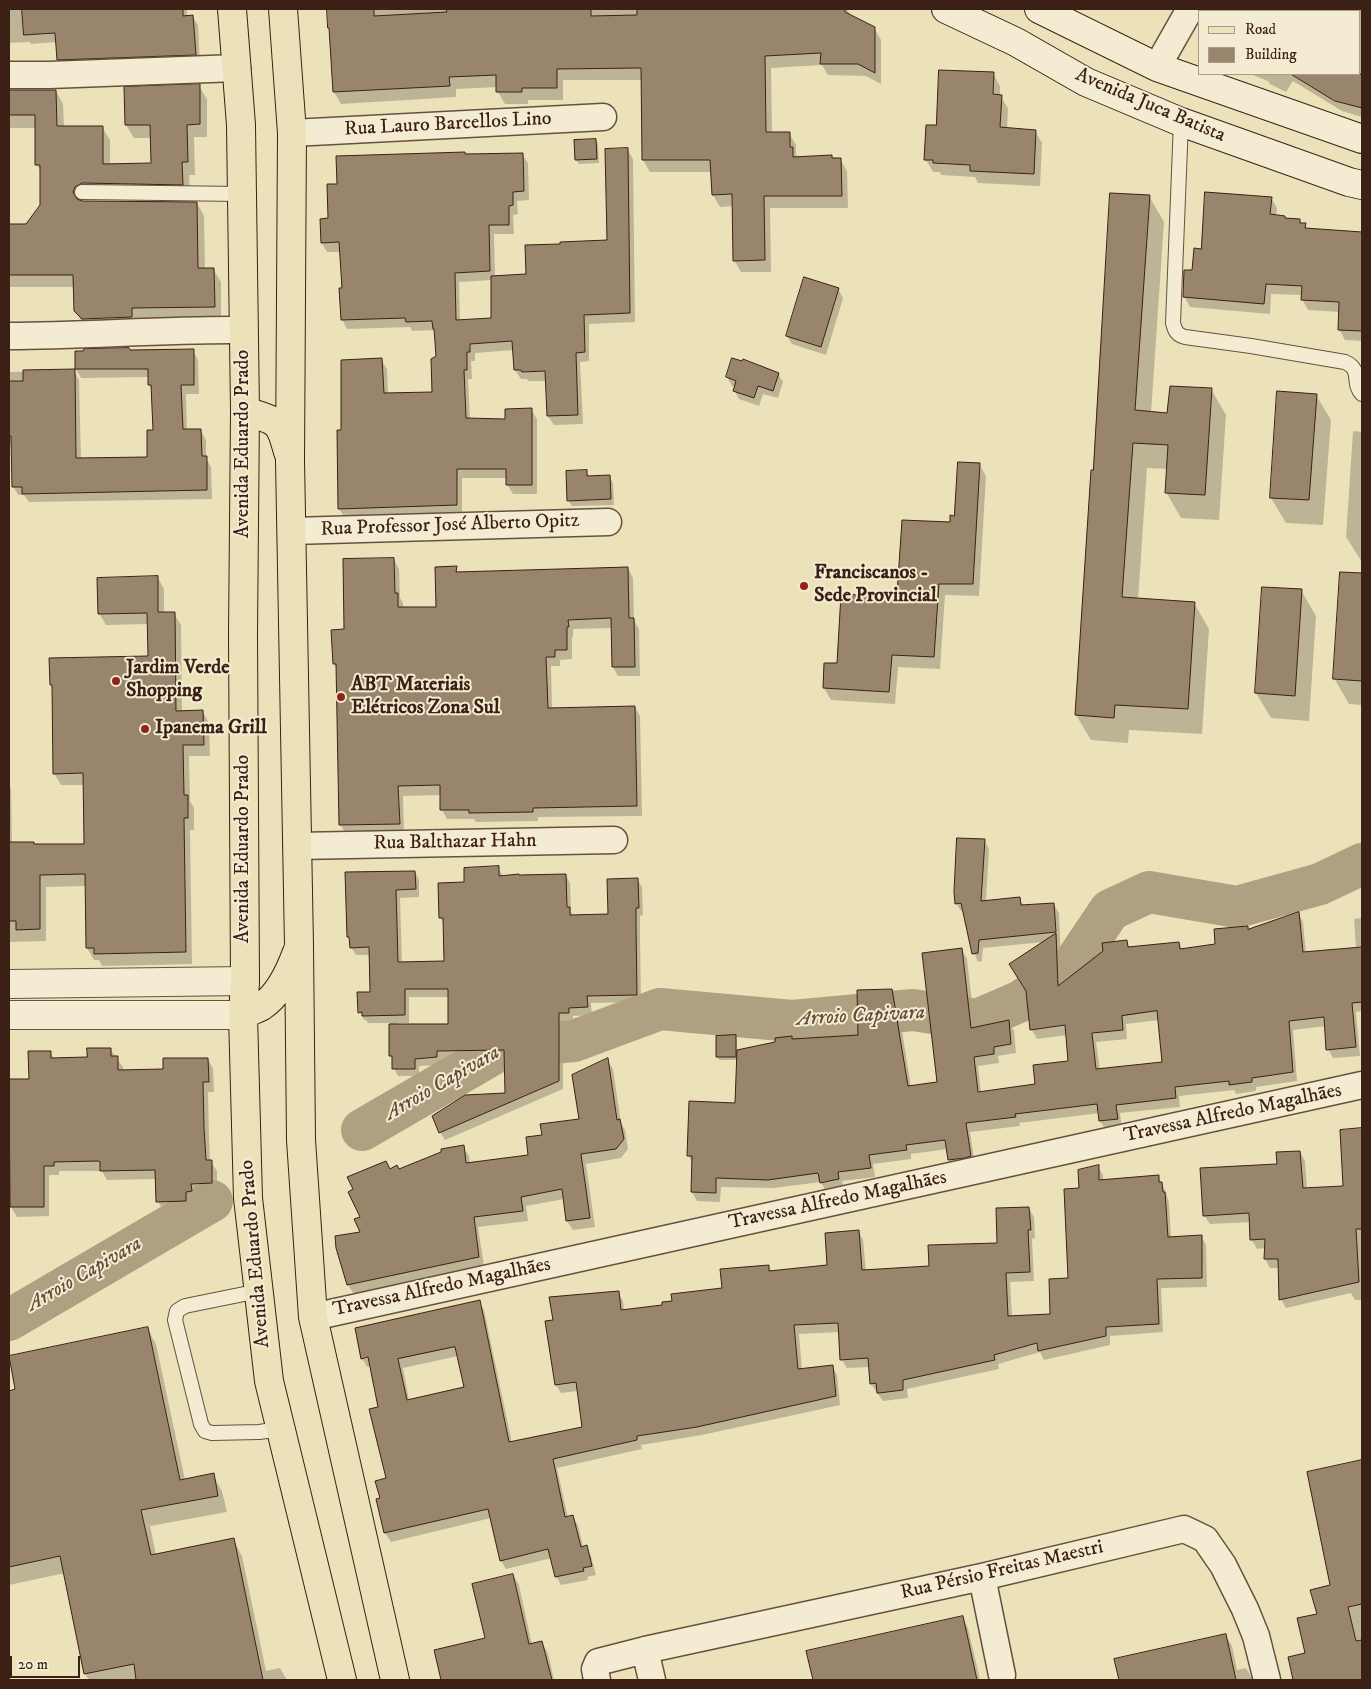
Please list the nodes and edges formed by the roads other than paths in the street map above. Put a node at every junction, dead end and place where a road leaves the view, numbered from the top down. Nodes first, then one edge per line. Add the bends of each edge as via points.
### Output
1 (232, 9) edge
2 (283, 9) edge
3 (946, 9) edge
4 (1039, 9) edge
5 (1190, 9) edge
6 (1157, 67) junction
7 (236, 68) junction
8 (9, 75) edge
9 (604, 117) dead end
10 (1181, 122) junction
11 (292, 133) junction
12 (1362, 139) edge
13 (1362, 185) edge
14 (82, 192) dead end
15 (242, 194) junction
16 (244, 330) junction
17 (9, 336) edge
18 (1362, 394) edge
19 (245, 411) junction
20 (290, 460) junction
21 (608, 522) dead end
22 (292, 531) junction
23 (614, 840) dead end
24 (297, 846) junction
25 (299, 946) junction
26 (245, 982) junction
27 (9, 984) edge
28 (46, 984) junction
29 (9, 1015) edge
30 (47, 1015) junction
31 (243, 1015) junction
32 (1362, 1085) edge
33 (259, 1291) junction
34 (313, 1317) junction
35 (281, 1429) junction
36 (982, 1577) junction
37 (645, 1650) junction
38 (1002, 1675) dead end
39 (342, 1680) edge
40 (395, 1680) edge
41 (597, 1680) edge
42 (652, 1680) edge
43 (1267, 1680) edge

1 - 7 main road, Avenida Eduardo Prado
2 - 11 main road
3 - 10 main road, Avenida Juca Batista via 1016,42 1086,82
4 - 6 main road, Avenida Juca Batista
5 - 6 street
6 - 12 main road, Avenida Juca Batista
7 - 8 street
7 - 15 main road, Avenida Eduardo Prado
9 - 11 street, Rua Lauro Barcellos Lino
10 - 13 main road, Avenida Juca Batista
10 - 18 lane via 1174,330 1185,337 1345,362 1356,370
11 - 20 main road
14 - 15 lane
15 - 16 main road, Avenida Eduardo Prado
16 - 17 street
16 - 19 main road, Avenida Eduardo Prado
19 - 20 main road via 276,422 282,430
19 - 26 main road, Avenida Eduardo Prado
20 - 22 main road
21 - 22 street, Rua Professor José Alberto Opitz
22 - 24 main road
23 - 24 street, Rua Balthazar Hahn
24 - 25 main road
25 - 31 main road via 288,976 277,990 263,1005
25 - 34 main road via 301,1140
26 - 28 main road
26 - 31 main road, Avenida Eduardo Prado
27 - 28 main road
28 - 30 main road
29 - 30 main road
30 - 31 main road
31 - 33 main road, Avenida Eduardo Prado via 248,1198
32 - 34 street, Travessa Alfredo Magalhães
33 - 35 main road, Avenida Eduardo Prado via 269,1381
33 - 35 lane via 184,1306 175,1320 205,1431
34 - 40 main road
35 - 39 main road, Avenida Eduardo Prado
36 - 37 street, Rua Pérsio Freitas Maestri
36 - 38 street
36 - 43 street, Rua Pérsio Freitas Maestri via 1184,1529 1205,1539 1222,1565 1256,1636
37 - 41 street, Rua Pérsio Freitas Maestri via 598,1662 595,1669
37 - 42 street

